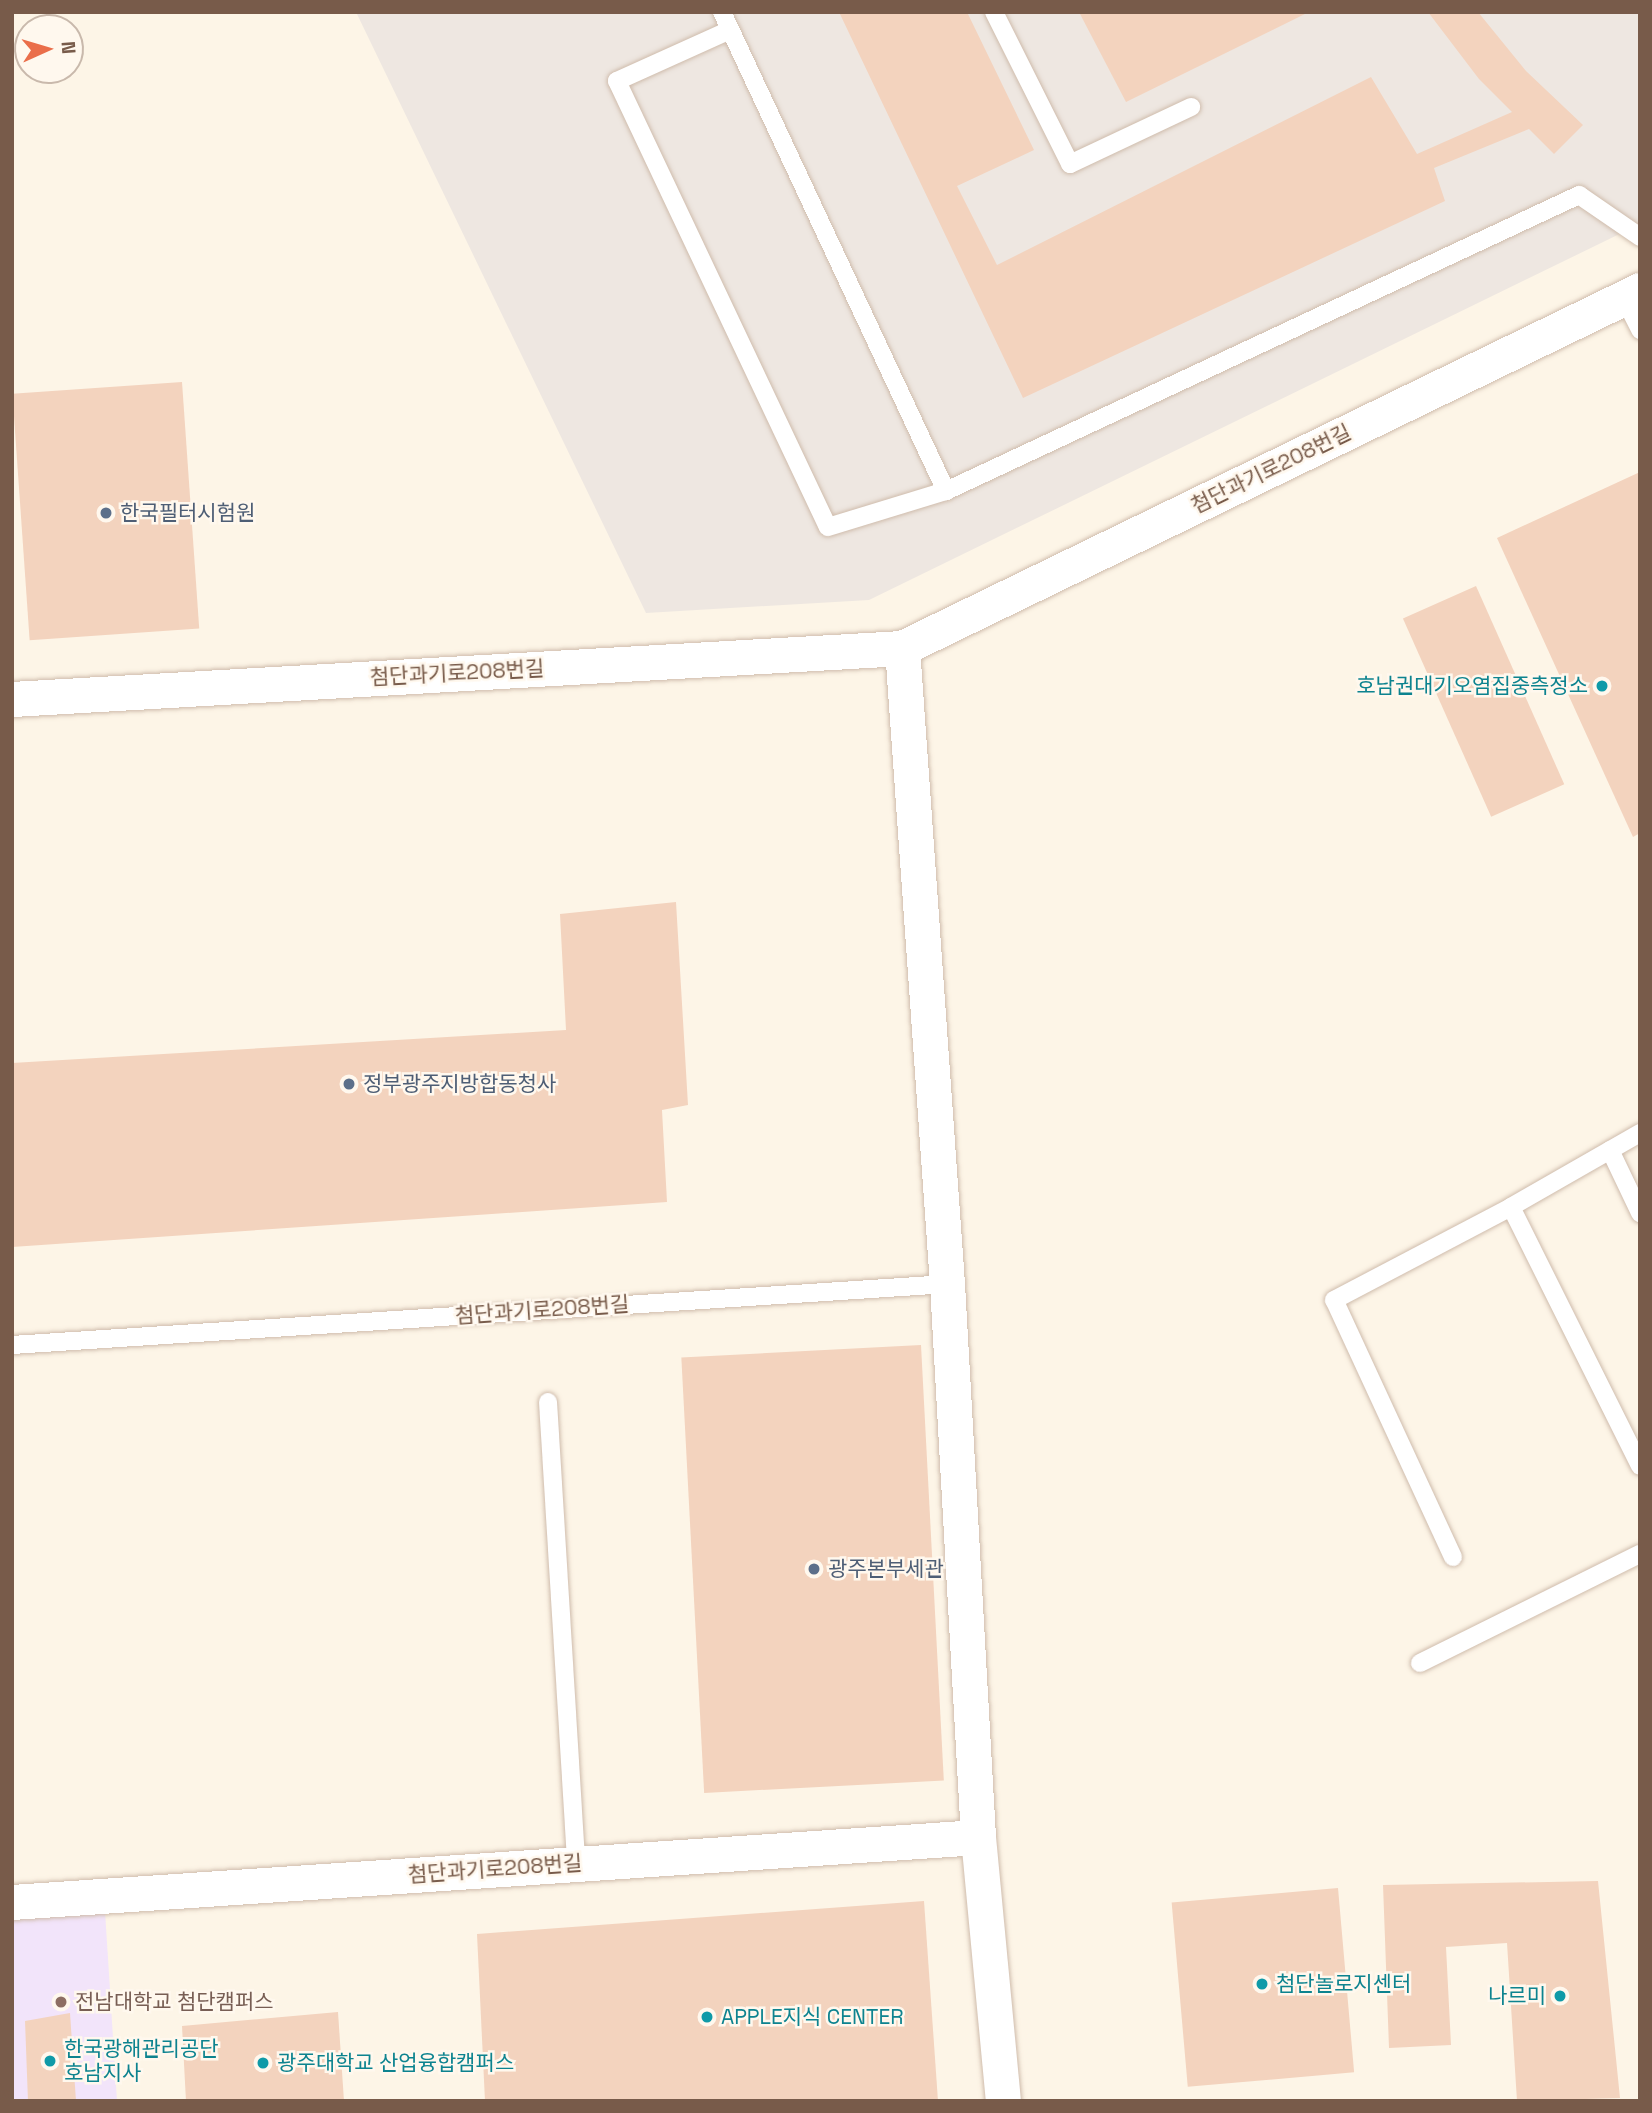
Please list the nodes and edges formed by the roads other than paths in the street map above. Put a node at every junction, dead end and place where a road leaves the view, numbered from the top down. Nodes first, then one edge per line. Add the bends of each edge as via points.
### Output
1 (722, 12) edge
2 (994, 12) edge
3 (730, 30) junction
4 (1191, 107) dead end
5 (1640, 237) edge
6 (1632, 294) edge
7 (1640, 330) edge
8 (946, 491) junction
9 (902, 648) junction
10 (12, 699) edge
11 (1640, 1133) edge
12 (1610, 1150) junction
13 (1511, 1207) junction
14 (1640, 1213) edge
15 (947, 1284) junction
16 (12, 1345) edge
17 (548, 1402) dead end
18 (1640, 1466) edge
19 (1640, 1554) edge
20 (1453, 1557) dead end
21 (1420, 1663) dead end
22 (978, 1837) junction
23 (576, 1863) junction
24 (12, 1902) edge
25 (1003, 2101) edge

1 - 3 lane
2 - 4 lane via 1070,164
3 - 8 lane
3 - 8 lane via 617,81 828,527
5 - 8 lane via 1578,195
6 - 7 lane
6 - 9 street, 첨단과기로208번길
9 - 10 street, 첨단과기로208번길
9 - 15 street
11 - 12 lane
12 - 13 lane
12 - 14 lane
13 - 18 lane
13 - 20 lane via 1334,1300
15 - 16 lane, 첨단과기로208번길
15 - 22 street
17 - 23 lane
19 - 21 lane
22 - 23 street, 첨단과기로208번길
22 - 25 street
23 - 24 street, 첨단과기로208번길

